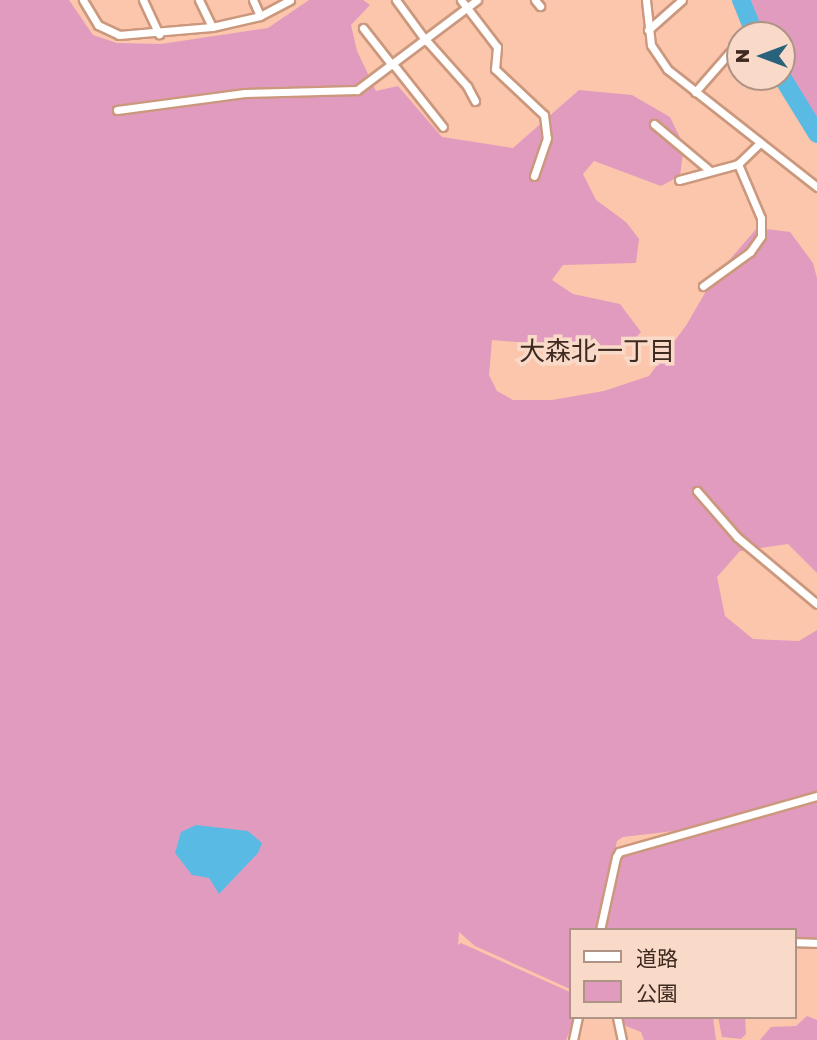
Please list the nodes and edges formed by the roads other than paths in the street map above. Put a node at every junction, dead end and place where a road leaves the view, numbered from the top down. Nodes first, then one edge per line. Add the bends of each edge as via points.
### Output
1 (83, 0) edge
2 (143, 0) edge
3 (199, 0) edge
4 (253, 0) edge
5 (290, 0) edge
6 (396, 0) edge
7 (460, 0) edge
8 (477, 0) edge
9 (646, 0) edge
10 (682, 0) edge
11 (466, 8) junction
12 (260, 16) junction
13 (212, 27) junction
14 (363, 28) dead end
15 (648, 30) junction
16 (159, 34) junction
17 (426, 41) junction
18 (726, 57) edge
19 (392, 65) junction
20 (695, 92) junction
21 (475, 102) dead end
22 (117, 110) dead end
23 (654, 124) dead end
24 (443, 127) dead end
25 (760, 143) junction
26 (738, 164) junction
27 (709, 170) junction
28 (534, 176) dead end
29 (679, 180) dead end
30 (817, 187) edge
31 (704, 286) dead end
32 (697, 491) dead end
33 (817, 604) edge
34 (817, 796) edge
35 (600, 928) edge
36 (796, 942) edge
37 (817, 943) edge
38 (578, 1019) edge
39 (617, 1019) edge
40 (573, 1040) edge
41 (622, 1040) edge

1 - 16 street via 98,24 119,35
2 - 16 street
3 - 13 street
4 - 12 street
5 - 12 street
6 - 17 street
7 - 11 street
8 - 11 street
9 - 15 street
10 - 15 street
11 - 17 street
11 - 28 street via 497,47 495,69 544,115 547,138
12 - 13 street
13 - 16 street
14 - 19 street
15 - 20 street via 660,61
17 - 19 street
17 - 21 street via 467,86
18 - 20 street
19 - 22 street via 356,90 244,93
19 - 24 street
20 - 25 street
23 - 27 street
25 - 26 street
25 - 30 street
26 - 27 street
26 - 31 street via 761,218 761,236 750,252
27 - 29 street
32 - 33 street via 737,537
34 - 35 street via 620,852
36 - 37 street
38 - 40 street
39 - 41 street

